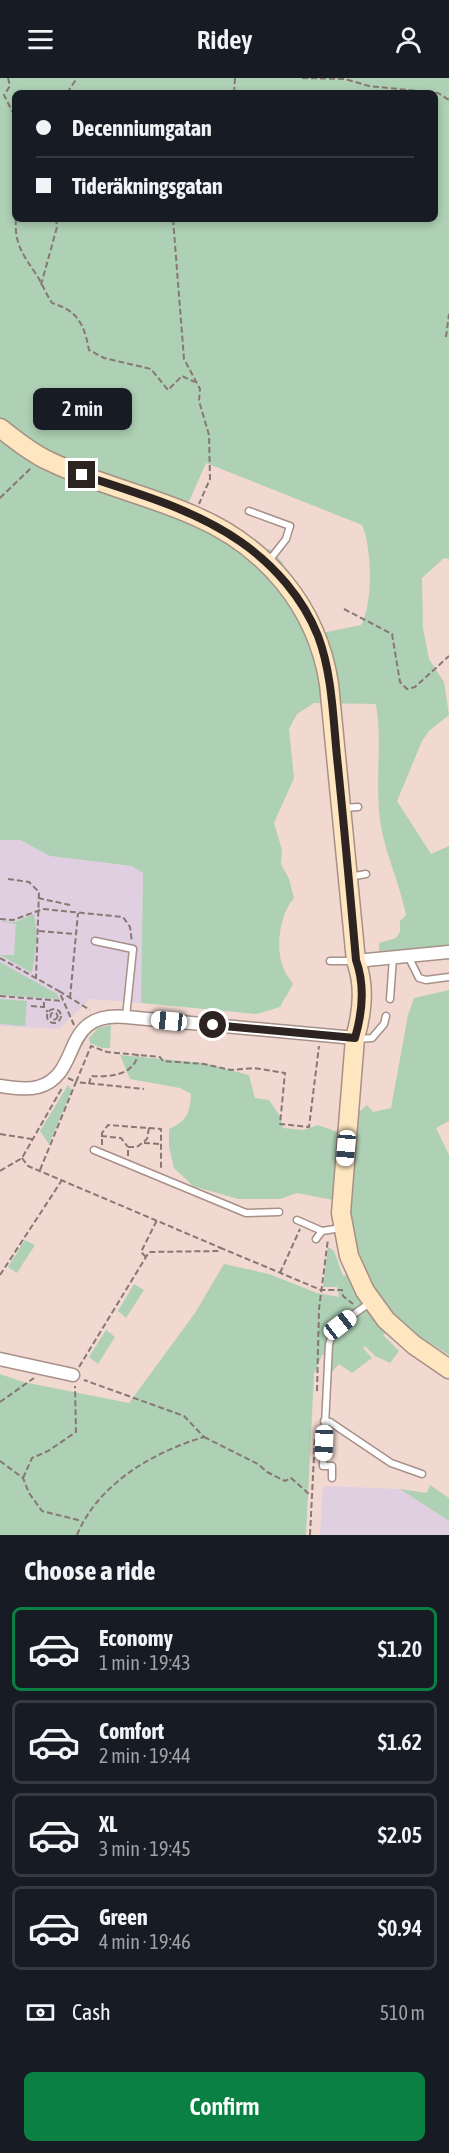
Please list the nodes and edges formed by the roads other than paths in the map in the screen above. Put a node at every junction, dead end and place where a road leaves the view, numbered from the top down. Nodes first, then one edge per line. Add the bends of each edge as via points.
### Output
1 (0, 428) edge
2 (249, 511) dead end
3 (266, 563) junction
4 (95, 941) dead end
5 (449, 952) edge
6 (408, 956) junction
7 (393, 958) junction
8 (356, 960) junction
9 (330, 961) dead end
10 (449, 976) edge
11 (390, 999) dead end
12 (386, 1016) dead end
13 (126, 1017) junction
14 (355, 1038) junction
15 (0, 1086) edge
16 (94, 1150) dead end
17 (279, 1212) dead end
18 (297, 1221) dead end
19 (325, 1233) junction
20 (366, 1306) junction
21 (0, 1359) edge
22 (449, 1369) edge
23 (73, 1376) road end
24 (324, 1421) junction
25 (422, 1474) dead end
26 (332, 1478) dead end

1 - 3 street via 48,461 192,515 241,542
2 - 3 lane via 290,526 286,539
3 - 8 street via 304,608 323,652 358,876
4 - 13 lane via 133,949
5 - 6 street
6 - 7 street
6 - 10 lane via 419,978
7 - 8 street
7 - 11 lane
8 - 9 lane
8 - 14 street via 361,973 361,1008
12 - 14 lane via 372,1038
13 - 14 street
13 - 15 street via 99,1018 79,1033 64,1075 36,1088
14 - 19 street via 342,1193
16 - 17 lane via 246,1213
18 - 19 lane
19 - 20 street via 351,1263
20 - 22 street
20 - 24 lane via 340,1325 330,1339
21 - 23 street
24 - 25 lane via 391,1463
24 - 26 lane via 323,1466 332,1466

